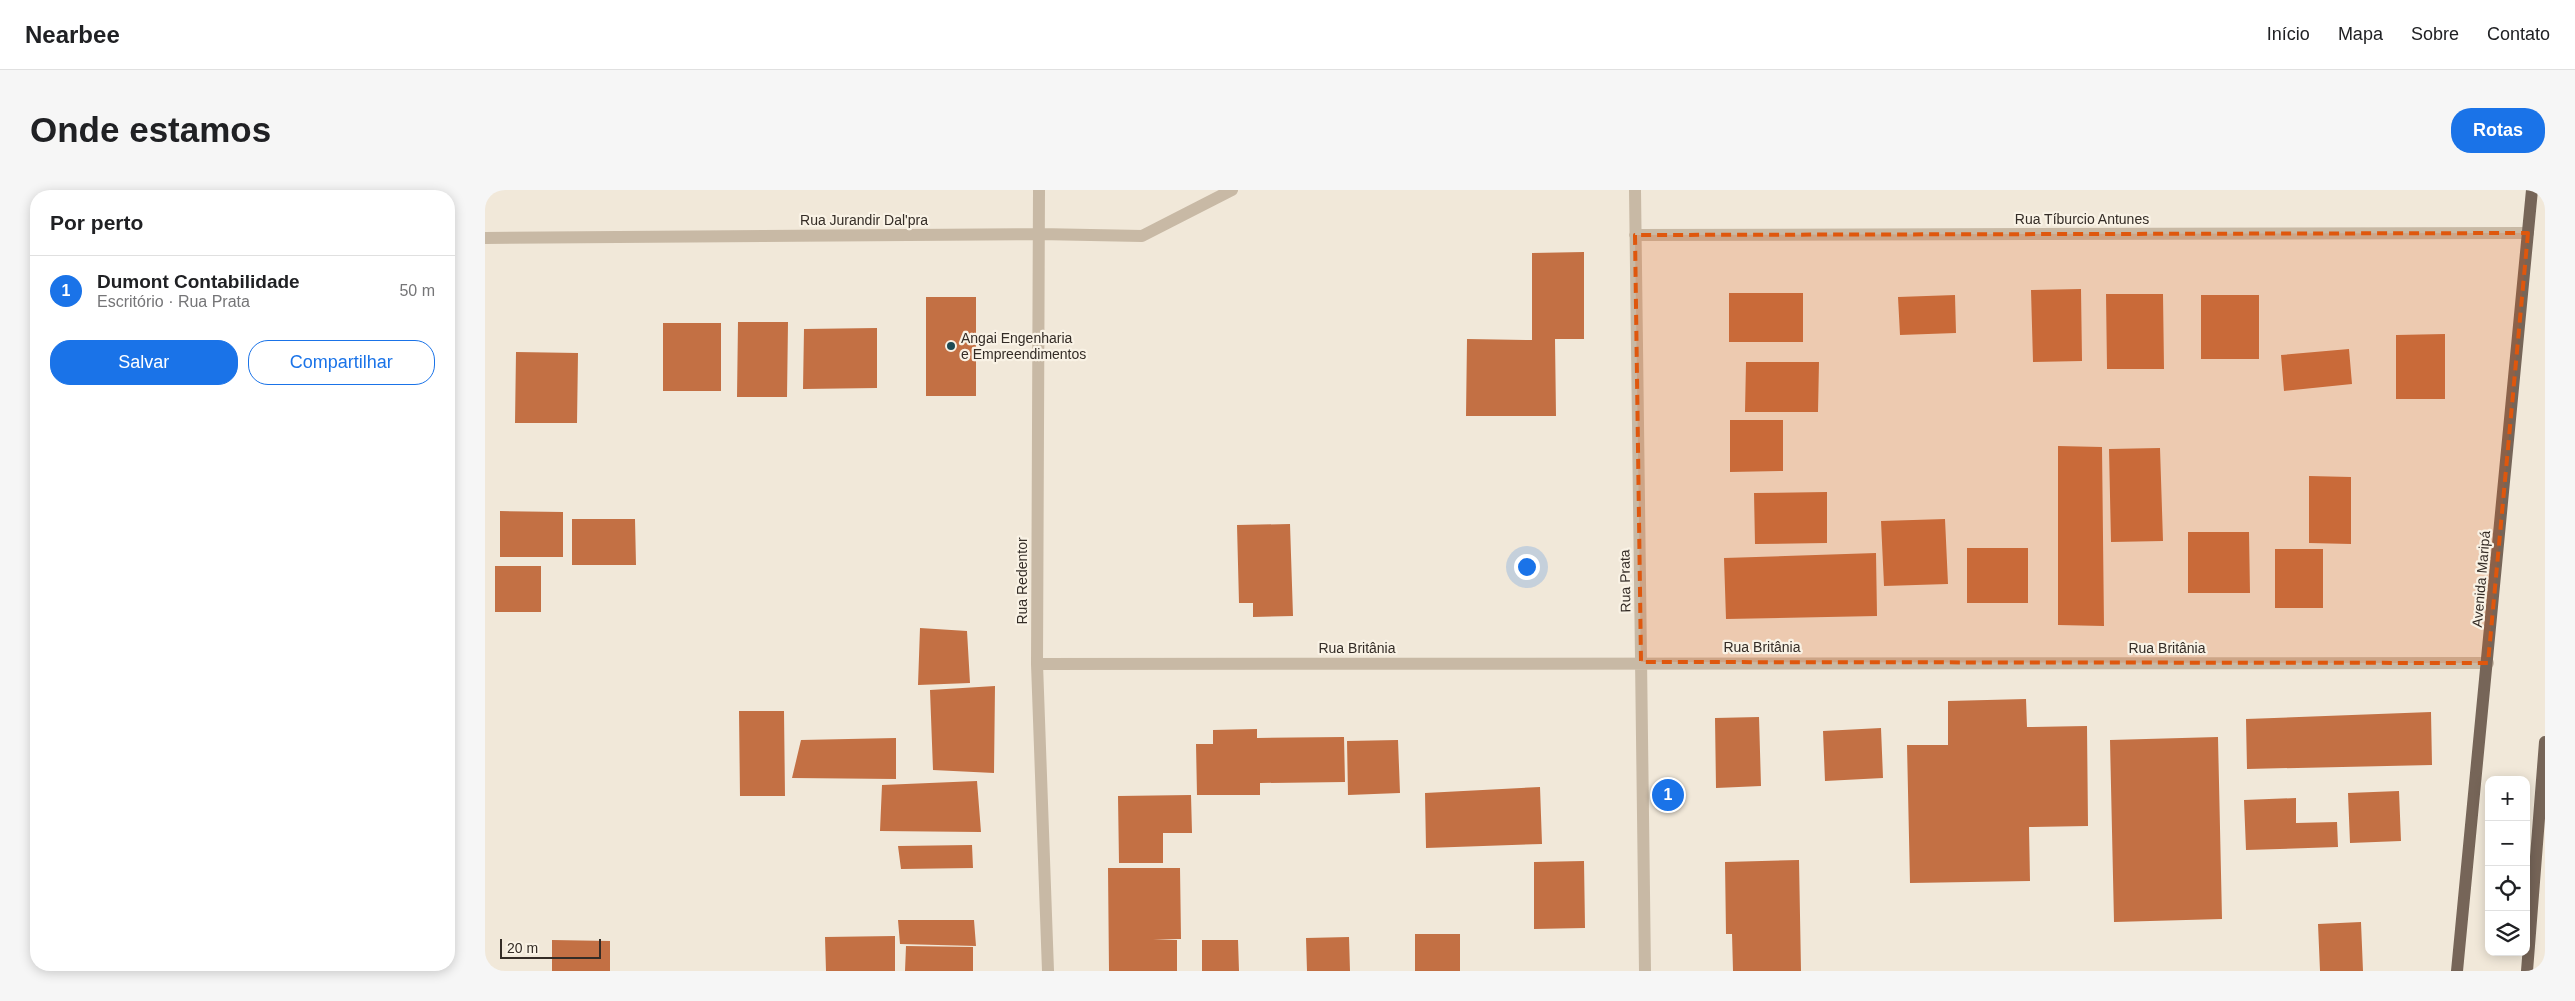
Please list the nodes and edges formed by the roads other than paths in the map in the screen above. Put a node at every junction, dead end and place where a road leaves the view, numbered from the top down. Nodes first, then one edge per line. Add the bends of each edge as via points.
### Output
1 (1039, 190) edge
2 (1233, 190) edge
3 (1635, 190) edge
4 (2533, 190) edge
5 (2528, 233) junction
6 (1039, 234) junction
7 (1635, 236) junction
8 (485, 238) edge
9 (1641, 662) junction
10 (2488, 663) junction
11 (1037, 664) junction
12 (2545, 742) edge
13 (1048, 971) edge
14 (1645, 971) edge
15 (2457, 971) edge
16 (2527, 971) edge

1 - 6 street, Rua Redentor
2 - 6 street, Rua Jurandir Dal'pra via 1142,236
3 - 7 street, Rua Prata
4 - 5 main road, Avenida Maripá
5 - 7 street, Rua Tíburcio Antunes
5 - 10 main road, Avenida Maripá
6 - 8 street, Rua Jurandir Dal'pra
6 - 11 street, Rua Redentor
7 - 9 street, Rua Prata
9 - 10 street, Rua Britânia
9 - 11 street, Rua Britânia
9 - 14 street, Rua Prata
10 - 15 main road, Avenida Maripá
11 - 13 street, Rua Redentor
12 - 16 main road

